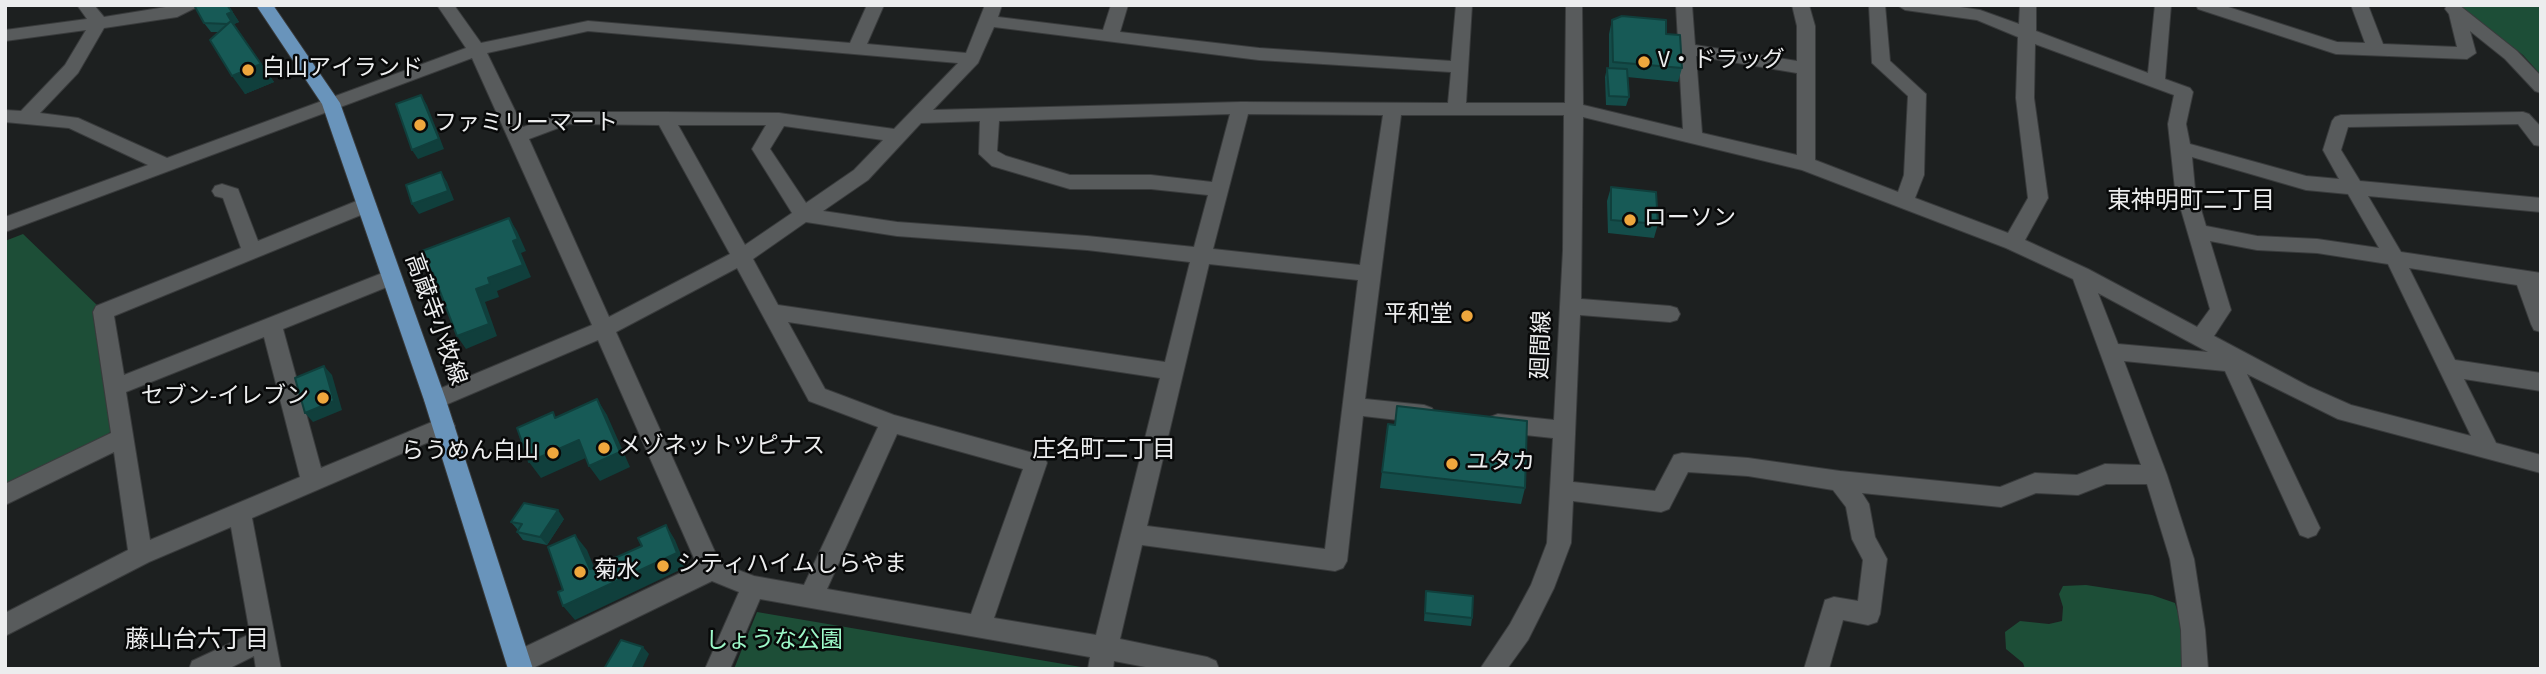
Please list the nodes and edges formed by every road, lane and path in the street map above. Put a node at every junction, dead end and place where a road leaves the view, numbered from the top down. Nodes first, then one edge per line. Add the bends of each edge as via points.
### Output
1 (85, 5) edge
2 (192, 5) edge
3 (264, 5) edge
4 (593, 5) edge
5 (876, 5) edge
6 (1120, 5) edge
7 (1464, 5) edge
8 (1574, 5) edge
9 (1684, 5) edge
10 (1800, 5) edge
11 (1877, 5) edge
12 (1905, 5) edge
13 (2028, 5) edge
14 (2163, 5) edge
15 (2204, 5) edge
16 (2359, 5) edge
17 (447, 6) edge
18 (2453, 9) edge
19 (991, 13) edge
20 (99, 22) junction
21 (588, 26) junction
22 (2025, 33) junction
23 (5, 36) edge
24 (1110, 36) junction
25 (856, 49) junction
26 (2376, 49) junction
27 (477, 50) junction
28 (1687, 50) junction
29 (972, 59) junction
30 (1460, 67) junction
31 (1805, 68) junction
32 (2155, 81) junction
33 (2541, 87) edge
34 (331, 103) junction
35 (1393, 107) junction
36 (1457, 107) junction
37 (1241, 108) junction
38 (1573, 109) junction
39 (990, 115) junction
40 (5, 116) edge
41 (26, 117) junction
42 (917, 117) junction
43 (665, 118) junction
44 (779, 119) junction
45 (518, 136) junction
46 (899, 136) junction
47 (1693, 136) junction
48 (2541, 140) edge
49 (2182, 148) junction
50 (1806, 164) junction
51 (164, 165) junction
52 (2353, 187) junction
53 (1219, 190) junction
54 (222, 191) dead end
55 (1904, 201) junction
56 (366, 205) junction
57 (2541, 205) edge
58 (803, 215) junction
59 (5, 225) edge
60 (2196, 231) junction
61 (2013, 243) junction
62 (253, 251) junction
63 (743, 256) junction
64 (1201, 257) junction
65 (2394, 257) junction
66 (1369, 274) junction
67 (2081, 274) junction
68 (390, 278) junction
69 (2533, 280) edge
70 (1570, 306) junction
71 (773, 312) junction
72 (1670, 314) dead end
73 (2541, 324) edge
74 (271, 325) junction
75 (604, 330) junction
76 (2200, 338) junction
77 (2112, 352) junction
78 (2235, 361) junction
79 (2450, 368) junction
80 (1174, 372) junction
81 (2541, 382) edge
82 (113, 388) junction
83 (435, 400) junction
84 (1352, 406) junction
85 (1444, 416) edge
86 (1483, 421) edge
87 (891, 423) junction
88 (443, 426) junction
89 (1565, 430) junction
90 (122, 438) junction
91 (2488, 449) junction
92 (2541, 464) edge
93 (2156, 475) junction
94 (1840, 481) junction
95 (313, 482) junction
96 (1562, 490) junction
97 (5, 495) edge
98 (240, 515) junction
99 (2308, 528) dead end
100 (1133, 534) junction
101 (141, 555) junction
102 (711, 570) junction
103 (753, 587) junction
104 (811, 597) junction
105 (5, 625) edge
106 (979, 626) junction
107 (262, 640) junction
108 (1102, 658) edge
109 (520, 665) edge
110 (201, 669) edge
111 (269, 669) edge
112 (717, 669) edge
113 (1207, 669) edge
114 (1492, 669) edge
115 (1816, 669) edge
116 (2195, 669) edge

1 - 20 street
2 - 20 street via 177,12
3 - 34 main road, 高蔵寺小牧線
4 - 21 street
5 - 25 street
6 - 24 street
7 - 30 street
8 - 38 street, 廻間線
9 - 28 street
10 - 31 street via 1807,26
11 - 55 street via 1881,63 1917,94 1914,175
12 - 22 street via 1980,15
13 - 22 street
14 - 32 street
15 - 26 street via 2336,48
16 - 26 street
17 - 27 street
18 - 26 street via 2467,53
18 - 33 street via 2511,55
19 - 24 street
19 - 29 street
20 - 23 street
20 - 41 street via 72,69
21 - 25 street
21 - 27 street
22 - 32 street
22 - 61 street via 2025,98 2038,198
24 - 30 street via 1259,54
25 - 29 street
27 - 34 street
27 - 45 street
28 - 31 street
28 - 47 street
29 - 42 street
30 - 36 street
31 - 50 street
32 - 49 street via 2185,92 2177,124
34 - 51 street
34 - 56 main road, 高蔵寺小牧線
35 - 36 street
35 - 37 street
35 - 66 street
36 - 38 street
37 - 39 street
37 - 53 street
38 - 47 street
38 - 70 street, 廻間線
39 - 42 street
39 - 53 street via 988,154 999,161 1070,182 1151,181
40 - 41 street
41 - 51 street via 72,122
42 - 46 street
43 - 44 street
43 - 45 street via 567,118
43 - 63 street
44 - 46 street
44 - 58 street via 761,149
45 - 75 street
46 - 58 street via 861,176
47 - 50 street
48 - 52 street via 2523,118 2341,121 2332,150
49 - 52 street via 2306,183
49 - 60 street via 2185,189
50 - 55 street
51 - 59 street
52 - 57 street
52 - 65 street
53 - 64 street
54 - 62 street via 231,194
55 - 61 street
56 - 62 street
56 - 68 main road, 高蔵寺小牧線
58 - 63 street
58 - 64 street via 897,229
60 - 65 street via 2257,243
60 - 76 street via 2221,310
61 - 67 street
62 - 82 street via 103,312
63 - 71 street
63 - 75 street
64 - 66 street
64 - 80 street
65 - 69 street
65 - 79 street
66 - 84 street
67 - 76 street
67 - 77 street
68 - 74 street
68 - 83 main road, 高蔵寺小牧線
69 - 73 street
70 - 72 street
70 - 89 street, 廻間線
71 - 80 street
71 - 87 street via 817,395
74 - 82 street
74 - 95 street
75 - 83 street
75 - 102 street
76 - 78 street
77 - 78 street
77 - 93 street
78 - 91 street via 2346,413
78 - 99 street
79 - 81 street
79 - 91 street
80 - 100 street
82 - 90 street
83 - 88 main road, 高蔵寺小牧線
84 - 85 street
84 - 100 street via 1335,561
86 - 89 street
87 - 104 street
87 - 106 street via 1036,463
88 - 95 street
88 - 109 main road, 高蔵寺小牧線
89 - 96 street, 廻間線
90 - 97 street
90 - 101 street
91 - 92 street
93 - 94 street via 2105,474 2078,485 2035,482 2001,497
93 - 116 street via 2182,559
94 - 96 street via 1682,462 1661,502
94 - 115 street via 1857,504 1864,539 1875,559 1868,614 1834,608
95 - 98 street
96 - 114 street, 廻間線 via 1559,543 1542,588 1519,632
98 - 101 street
98 - 107 street
100 - 108 street
101 - 105 street
102 - 103 street
102 - 109 street
103 - 104 street
103 - 112 street
104 - 106 street
106 - 108 street
107 - 110 street
107 - 111 street
108 - 113 street via 1184,662

